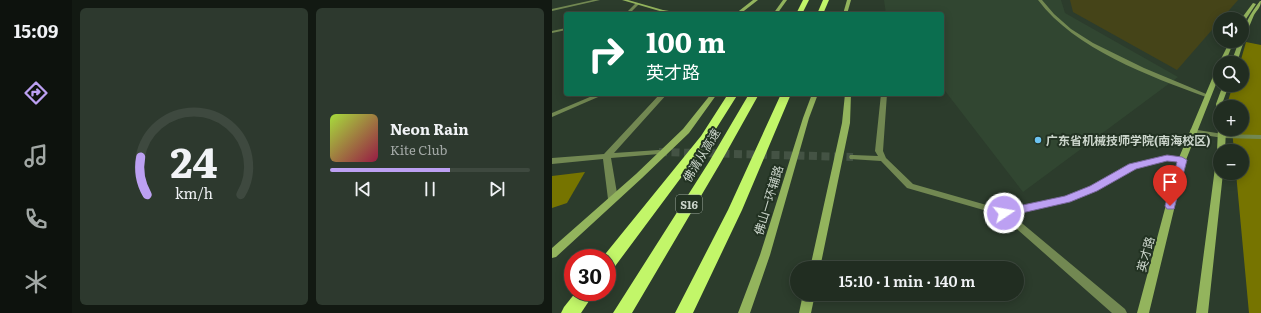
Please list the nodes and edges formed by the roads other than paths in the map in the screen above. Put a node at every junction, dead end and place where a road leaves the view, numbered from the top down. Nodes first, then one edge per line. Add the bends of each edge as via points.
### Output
1 (598, 0) edge
2 (624, 0) edge
3 (756, 0) edge
4 (785, 0) edge
5 (806, 0) edge
6 (826, 0) edge
7 (849, 0) edge
8 (1040, 0) edge
9 (1257, 0) edge
10 (635, 2) edge
11 (1261, 2) edge
12 (552, 10) edge
13 (663, 11) junction
14 (629, 12) edge
15 (658, 12) edge
16 (670, 12) edge
17 (740, 12) edge
18 (776, 12) edge
19 (799, 12) edge
20 (821, 12) edge
21 (846, 12) edge
22 (1248, 12) edge
23 (1249, 23) edge
24 (564, 29) edge
25 (552, 32) edge
26 (1213, 84) edge
27 (597, 96) edge
28 (662, 96) edge
29 (712, 96) edge
30 (732, 96) edge
31 (753, 96) edge
32 (785, 96) edge
33 (815, 96) edge
34 (848, 96) edge
35 (884, 96) edge
36 (1208, 96) junction
37 (552, 115) edge
38 (1194, 130) junction
39 (1213, 131) edge
40 (1249, 135) edge
41 (1261, 137) edge
42 (659, 152) tunnel mouth
43 (607, 156) junction
44 (853, 157) tunnel mouth
45 (883, 159) junction
46 (1182, 160) junction
47 (552, 161) edge
48 (1218, 180) edge
49 (613, 199) junction
50 (1004, 213) junction
51 (616, 252) edge
52 (552, 254) edge
53 (816, 261) edge
54 (579, 301) edge
55 (808, 301) edge
56 (570, 313) edge
57 (622, 313) edge
58 (684, 313) edge
59 (744, 313) edge
60 (805, 313) edge
61 (1121, 313) edge
62 (1143, 313) edge
63 (1202, 313) edge

1 - 12 street
2 - 10 main road
3 - 17 main road
4 - 18 main road
5 - 19 highway
6 - 20 highway
7 - 21 main road
8 - 36 street via 1046,10 1076,34 1107,52 1160,78
9 - 22 main road
10 - 13 main road
10 - 14 street
11 - 23 main road
13 - 15 street
13 - 16 main road
24 - 25 street
26 - 36 main road, 英才路
27 - 37 street
28 - 43 street
29 - 49 main road via 686,131
30 - 51 highway via 705,138
31 - 57 highway, 佛清从高速 / S16
32 - 58 highway via 735,210
33 - 59 main road, 佛山一环辅路
34 - 53 main road via 846,123
35 - 45 street via 879,151
36 - 38 main road, 英才路
38 - 39 street
38 - 46 main road, 英才路
40 - 41 street
42 - 43 street
43 - 47 street
43 - 49 street
44 - 45 street
45 - 50 street via 910,186
46 - 50 street via 1167,158 1133,167 1067,199
46 - 62 main road, 英才路
48 - 63 main road
49 - 52 main road
50 - 61 street
54 - 56 highway
55 - 60 main road

